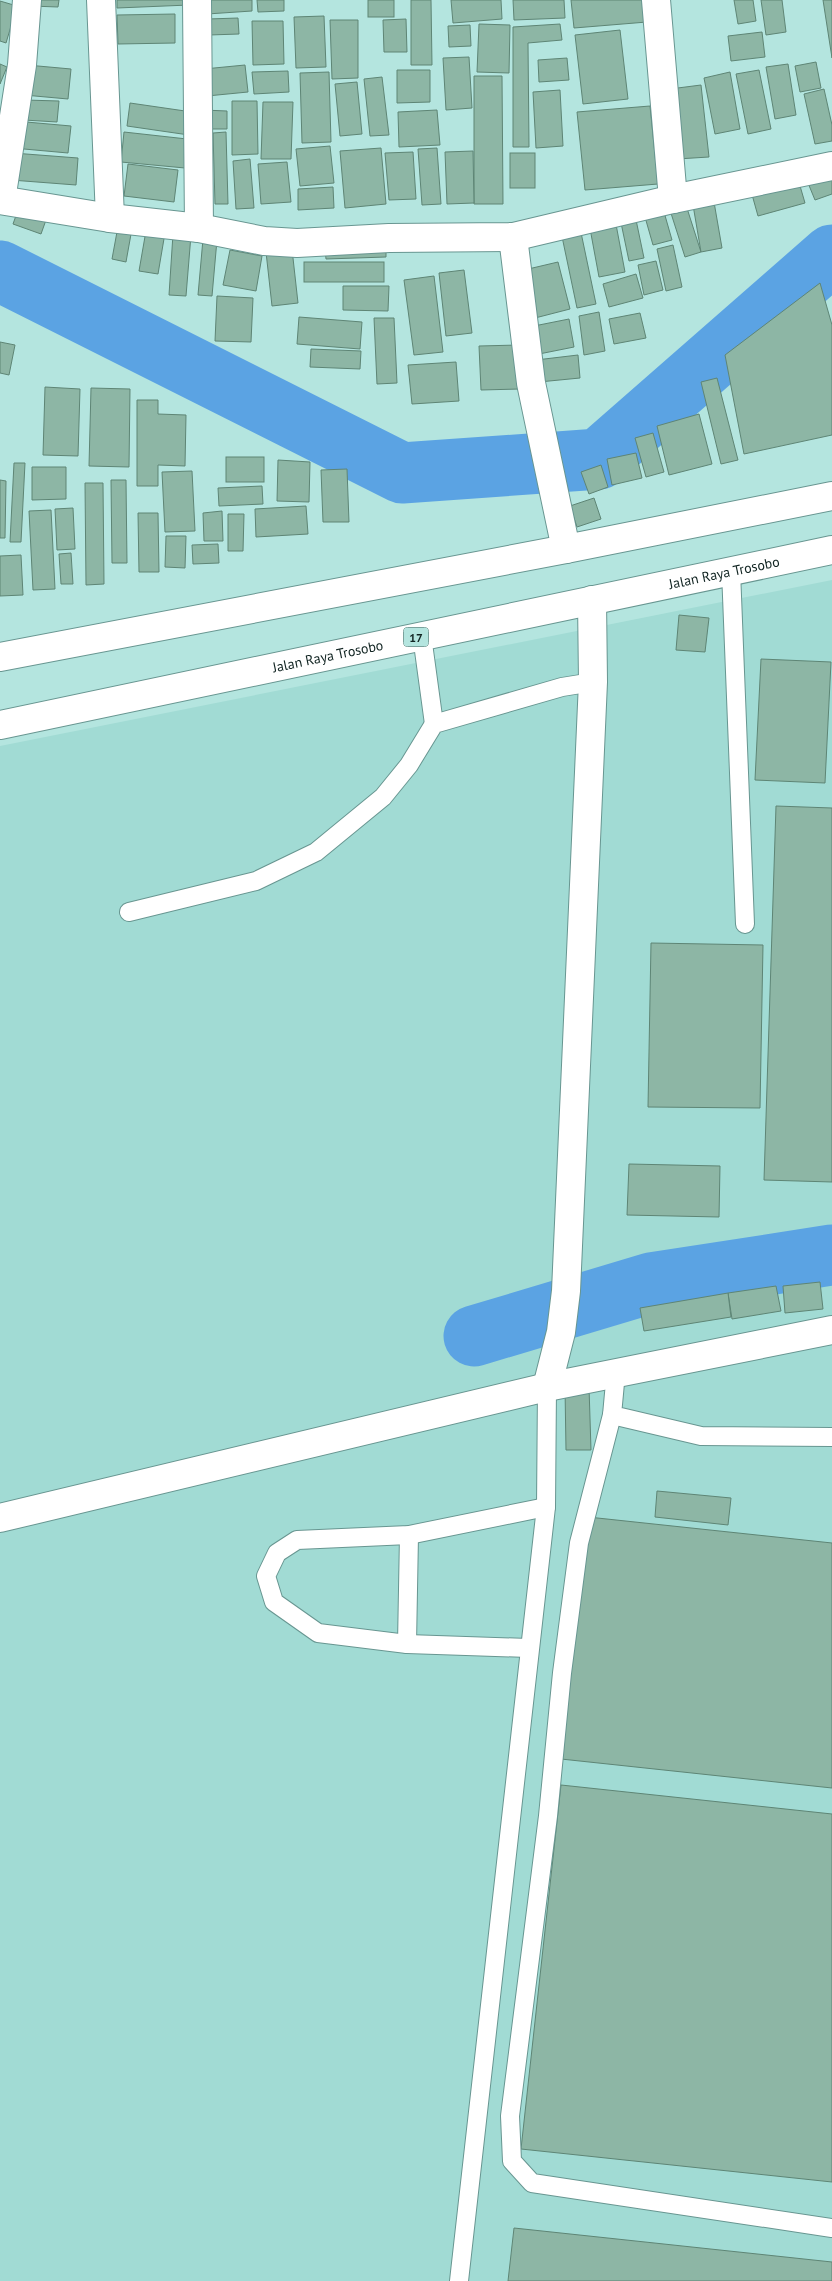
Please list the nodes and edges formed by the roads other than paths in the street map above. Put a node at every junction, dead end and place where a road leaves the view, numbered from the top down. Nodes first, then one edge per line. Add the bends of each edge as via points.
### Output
1 (27, 0) edge
2 (101, 0) edge
3 (197, 0) edge
4 (656, 0) edge
5 (832, 166) edge
6 (673, 199) junction
7 (0, 200) edge
8 (110, 218) junction
9 (199, 228) junction
10 (513, 237) junction
11 (832, 496) edge
12 (566, 549) junction
13 (832, 550) edge
14 (730, 571) junction
15 (592, 600) junction
16 (422, 636) junction
17 (0, 657) edge
18 (593, 682) junction
19 (434, 724) junction
20 (0, 725) edge
21 (129, 912) dead end
22 (744, 924) dead end
23 (832, 1330) edge
24 (616, 1372) junction
25 (547, 1387) junction
26 (612, 1415) junction
27 (832, 1437) edge
28 (546, 1507) junction
29 (0, 1518) edge
30 (409, 1535) junction
31 (407, 1644) junction
32 (528, 1648) junction
33 (832, 2228) edge
34 (459, 2281) edge

1 - 7 main road via 22,65
2 - 8 main road
3 - 9 main road
4 - 6 main road
5 - 6 main road
6 - 10 main road
7 - 8 main road
8 - 9 main road
9 - 10 main road via 264,241 297,243
10 - 12 main road via 531,384
11 - 12 main road
12 - 17 main road
13 - 14 main road, Jalan Raya Trosobo / 17
14 - 15 main road, Jalan Raya Trosobo / 17
14 - 22 lane
15 - 16 main road, Jalan Raya Trosobo / 17
15 - 18 main road
16 - 19 lane
16 - 20 main road, Jalan Raya Trosobo / 17
18 - 19 lane via 562,687
18 - 25 main road via 566,1291 561,1332
19 - 21 lane via 409,765 382,797 316,852 256,881
23 - 24 main road
24 - 25 main road
24 - 26 lane
25 - 28 lane
25 - 29 main road
26 - 27 lane via 701,1436
26 - 33 lane via 579,1543 510,2116 512,2161 532,2183
28 - 30 lane
28 - 32 lane
30 - 31 lane
30 - 31 lane via 297,1540 277,1553 266,1576 274,1602 318,1632
31 - 32 lane
32 - 34 lane

